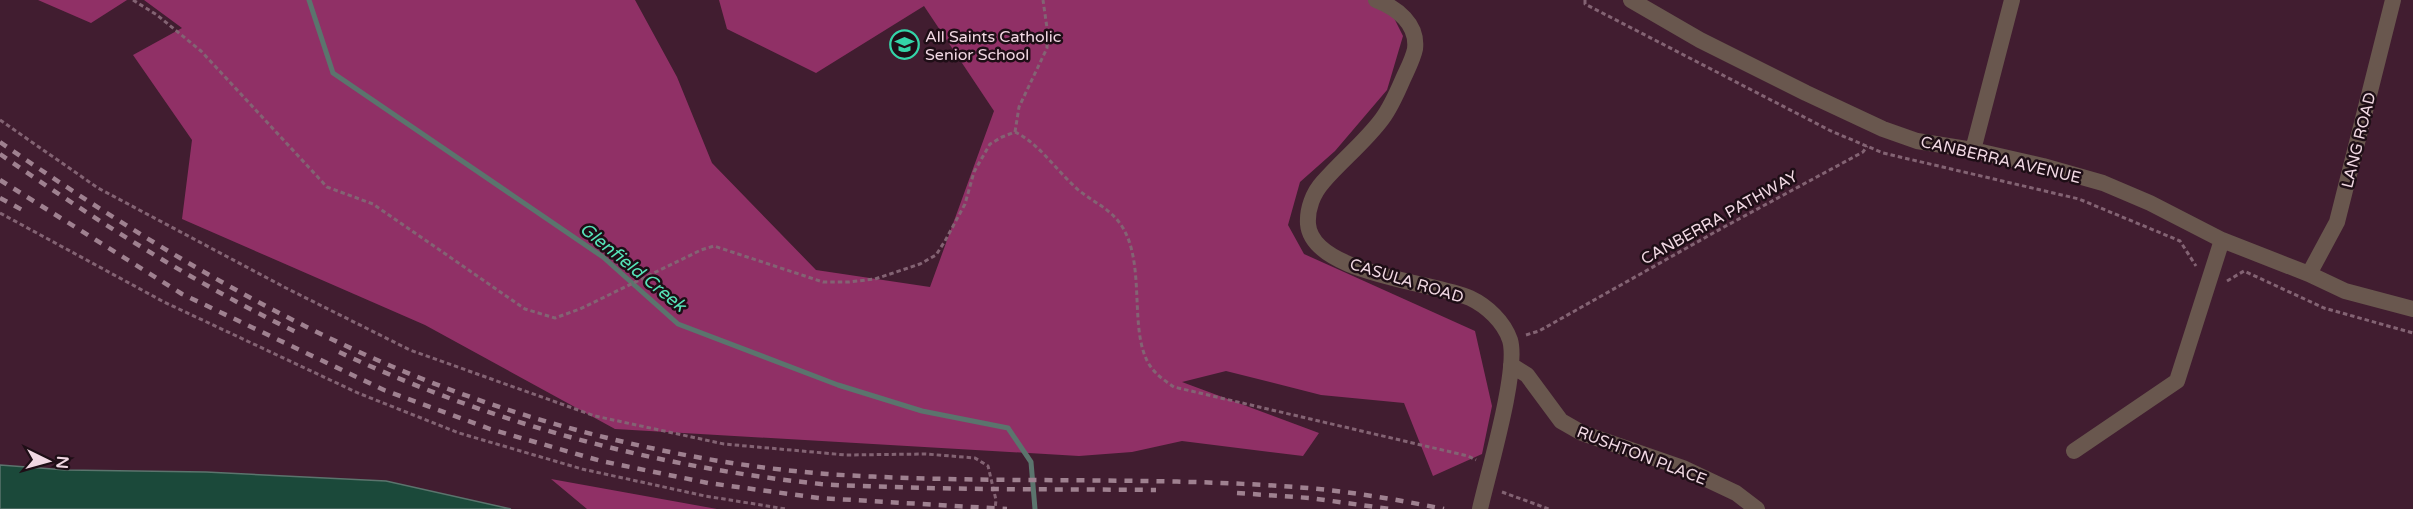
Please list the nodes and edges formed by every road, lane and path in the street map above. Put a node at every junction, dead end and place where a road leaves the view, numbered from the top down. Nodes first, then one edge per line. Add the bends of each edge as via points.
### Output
1 (133, 0) edge
2 (1043, 0) edge
3 (1376, 0) edge
4 (1585, 0) edge
5 (1631, 0) edge
6 (2012, 0) edge
7 (2393, 0) edge
8 (0, 120) edge
9 (1015, 132) junction
10 (1867, 146) junction
11 (1973, 150) junction
12 (0, 213) edge
13 (2222, 240) junction
14 (2197, 268) dead end
15 (2309, 274) junction
16 (2224, 288) dead end
17 (2413, 309) edge
18 (2413, 333) edge
19 (1510, 341) junction
20 (1511, 365) junction
21 (2074, 451) dead end
22 (1476, 460) dead end
23 (1497, 490) dead end
24 (1481, 505) edge
25 (1550, 508) edge
26 (786, 509) edge
27 (995, 509) edge
28 (1757, 509) edge

1 - 9 path via 201,51 327,186 373,204 525,309 555,318 714,246 823,282 874,279 920,264 936,255 945,241 990,144
2 - 9 path via 1047,48 1019,107
3 - 19 street, CASULA ROAD via 1401,13 1409,24 1415,49 1389,109 1314,195 1309,210 1311,234 1327,253 1346,262 1404,282 1470,298 1500,322
4 - 10 path via 1585,4
5 - 11 street, CANBERRA AVENUE via 1700,40 1883,129 1917,141
6 - 11 street
7 - 15 street, LANG ROAD via 2337,222
8 - 27 path via 98,188 411,350 595,416 724,444 846,455 975,458 988,466
9 - 22 path via 1123,227 1137,268 1139,334 1145,355 1154,372 1174,387
10 - 14 path via 2079,199 2180,241
10 - 19 path, CANBERRA PATHWAY via 1863,152 1539,331
11 - 13 street, CANBERRA AVENUE via 2103,183
12 - 26 path via 164,302 358,393 459,433 582,469
13 - 15 street, CANBERRA AVENUE
13 - 21 street via 2177,381
15 - 17 street, CANBERRA AVENUE via 2345,291
16 - 18 path via 2228,279 2244,271 2324,308
19 - 20 street
20 - 24 street
20 - 28 street, RUSHTON PLACE via 1527,375 1561,421 1683,468 1736,493
23 - 25 path

